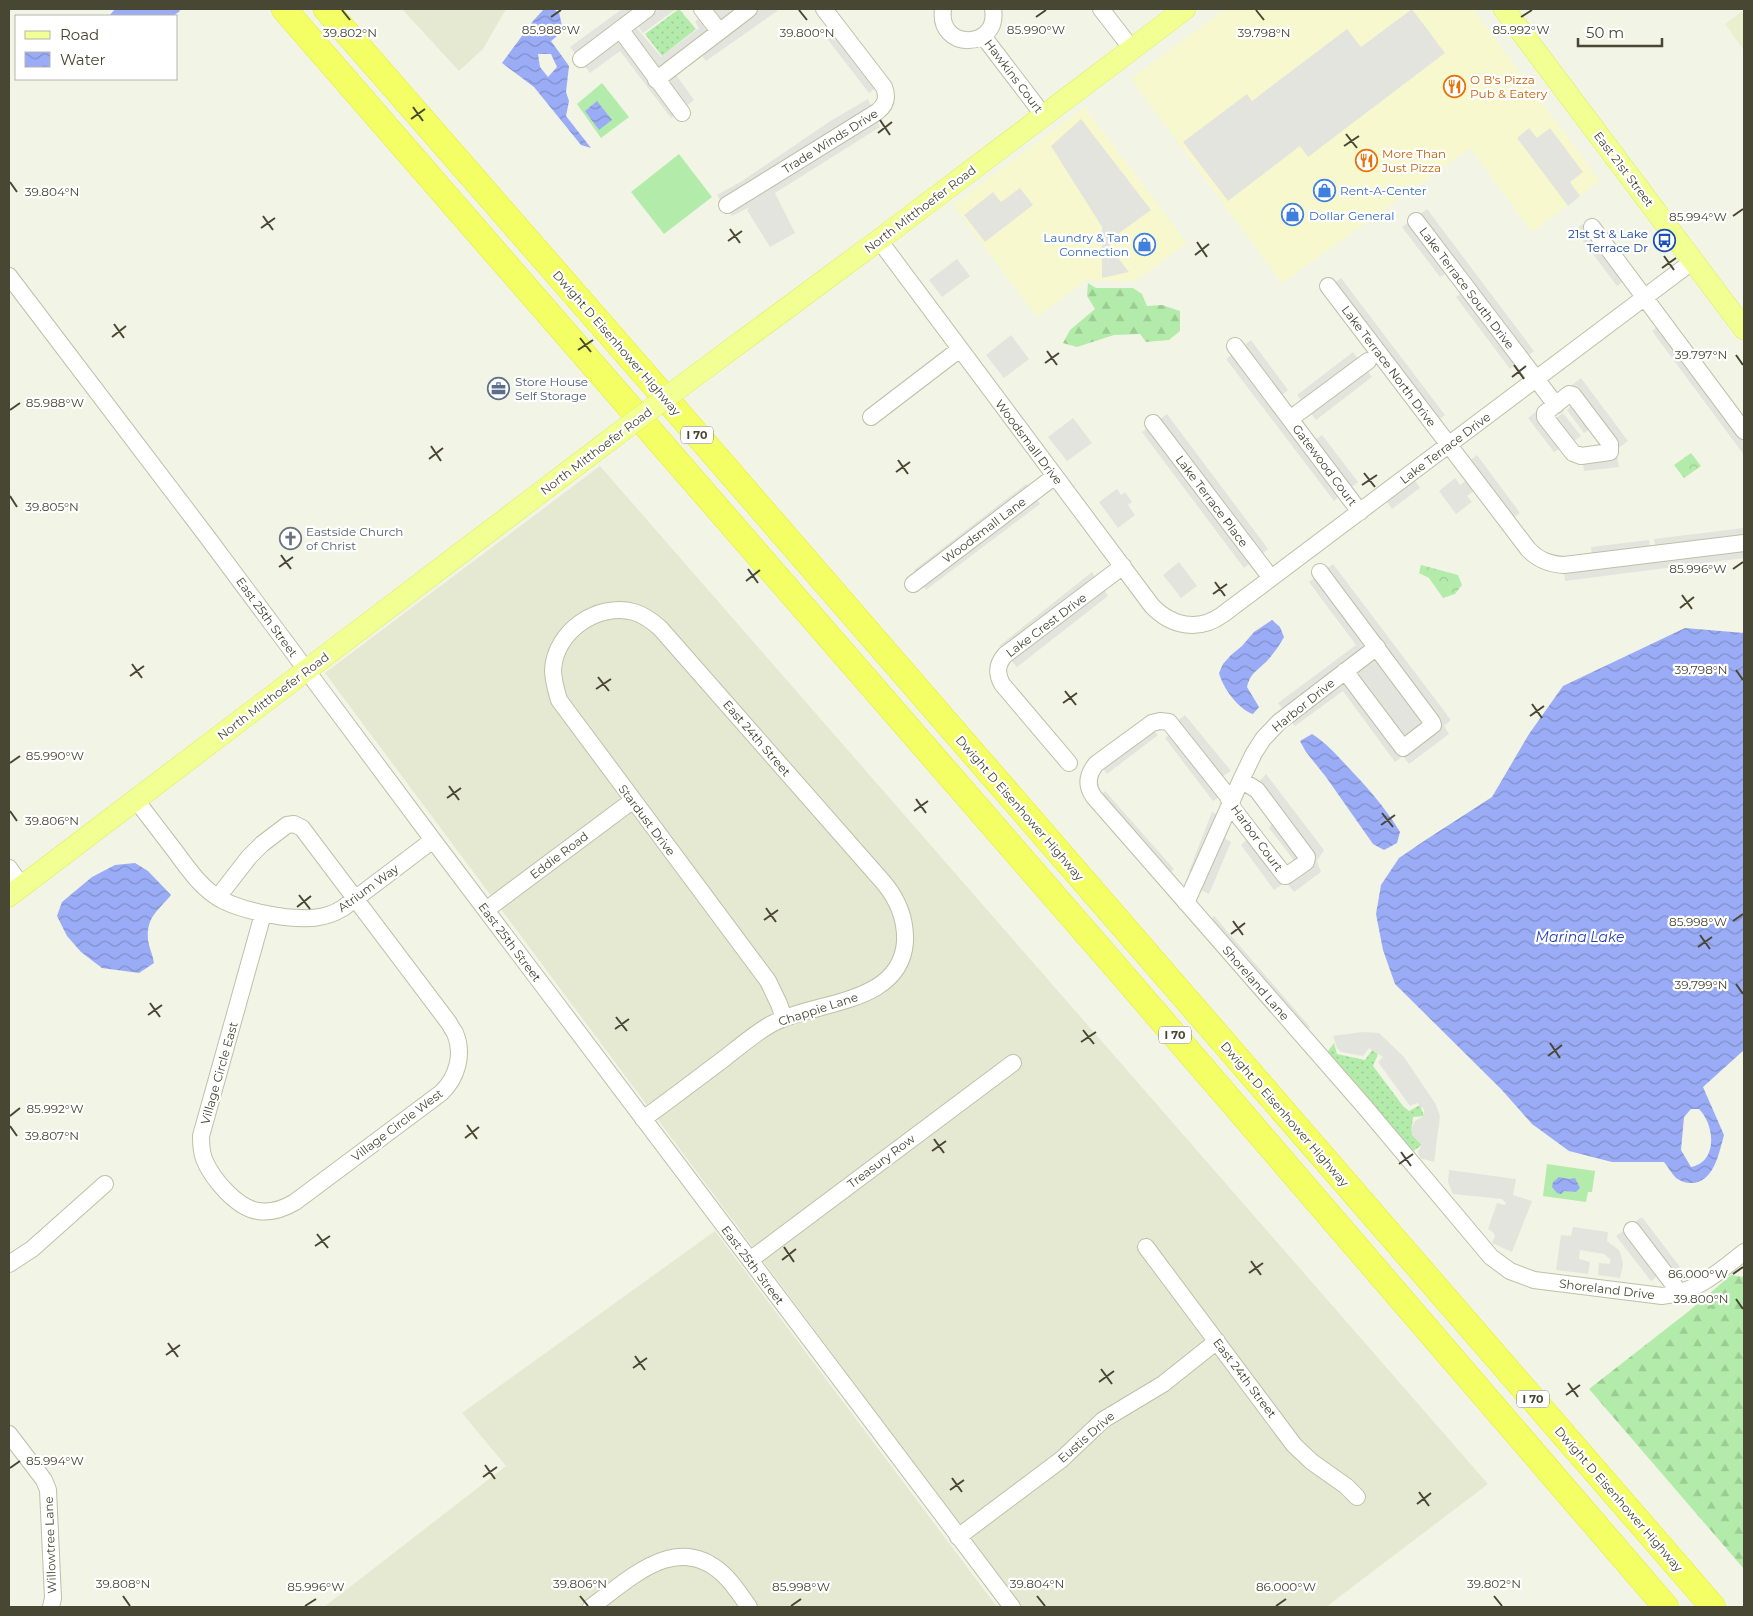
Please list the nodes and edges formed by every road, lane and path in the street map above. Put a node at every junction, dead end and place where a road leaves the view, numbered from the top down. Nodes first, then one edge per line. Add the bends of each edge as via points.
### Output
1 (284, 9) edge
2 (326, 9) edge
3 (647, 9) edge
4 (702, 9) edge
5 (749, 9) edge
6 (824, 9) edge
7 (943, 9) edge
8 (993, 9) edge
9 (1101, 9) edge
10 (1185, 9) edge
11 (1504, 9) edge
12 (620, 30) junction
13 (719, 31) junction
14 (983, 36) junction
15 (1132, 50) junction
16 (581, 59) dead end
17 (656, 80) junction
18 (682, 113) dead end
19 (1044, 116) junction
20 (727, 205) dead end
21 (1416, 221) dead end
22 (1592, 227) dead end
23 (878, 240) junction
24 (1693, 262) junction
25 (9, 276) edge
26 (1328, 286) dead end
27 (1644, 298) junction
28 (1744, 329) edge
29 (1234, 346) dead end
30 (960, 349) junction
31 (1368, 361) dead end
32 (1536, 379) junction
33 (1556, 405) dead end
34 (871, 417) dead end
35 (1290, 419) junction
36 (1153, 423) dead end
37 (1744, 431) edge
38 (1448, 445) junction
39 (1055, 476) junction
40 (1360, 512) junction
41 (1744, 543) edge
42 (1123, 566) junction
43 (1320, 572) dead end
44 (1271, 578) junction
45 (913, 584) dead end
46 (586, 619) joint
47 (1193, 625) joint
48 (1377, 647) junction
49 (307, 671) junction
50 (1346, 671) junction
51 (1163, 721) joint
52 (1069, 763) dead end
53 (1241, 780) junction
54 (136, 800) junction
55 (632, 800) junction
56 (1231, 802) junction
57 (433, 840) junction
58 (9, 868) edge
59 (15, 891) edge
60 (218, 897) junction
61 (355, 898) junction
62 (1186, 903) junction
63 (486, 910) junction
64 (901, 911) joint
65 (264, 914) junction
66 (784, 1018) junction
67 (1013, 1063) dead end
68 (643, 1120) junction
69 (105, 1184) dead end
70 (257, 1211) joint
71 (1632, 1230) dead end
72 (1146, 1247) dead end
73 (1744, 1252) edge
74 (1493, 1259) joint
75 (750, 1260) junction
76 (9, 1264) edge
77 (1680, 1293) junction
78 (1217, 1341) junction
79 (9, 1434) edge
80 (1357, 1497) dead end
81 (958, 1537) junction
82 (1616, 1551) junction
83 (51, 1607) edge
84 (591, 1607) edge
85 (750, 1607) edge
86 (1012, 1607) edge
87 (1662, 1607) edge
88 (1666, 1607) edge
89 (1713, 1607) edge

1 - 82 highway, I 70 via 1140,995
2 - 89 highway, Dwight D Eisenhower Highway / I 70
3 - 12 street
4 - 13 street
5 - 13 street
6 - 20 street, Trade Winds Drive via 884,87 884,105
7 - 14 street, Hawkins Court via 944,24 954,36 969,40
8 - 14 street, Hawkins Court via 992,23
9 - 15 street
10 - 15 main road, North Mitthoefer Road
11 - 24 main road, East 21st Street
12 - 16 street
12 - 17 street
13 - 17 street
14 - 19 street, Hawkins Court
15 - 19 main road, North Mitthoefer Road
17 - 18 street
19 - 23 main road, North Mitthoefer Road
21 - 32 street, Lake Terrace South Drive
22 - 27 street
23 - 30 street, Woodsmall Drive
23 - 49 main road, North Mitthoefer Road, bridge
24 - 27 street, Lake Terrace Drive
24 - 28 main road, East 21st Street
25 - 49 street, East 25th Street
26 - 38 street, Lake Terrace North Drive
27 - 32 street, Lake Terrace Drive
27 - 37 street
29 - 35 street, Gatewood Court
30 - 34 street
30 - 39 street, Woodsmall Drive
31 - 35 street, Gatewood Court
32 - 33 street, Lake Terrace South Drive
32 - 38 street, Lake Terrace Drive
35 - 40 street, Gatewood Court
36 - 44 street, Lake Terrace Place
38 - 40 street, Lake Terrace Drive
38 - 41 street, Lake Terrace North Drive via 1528,549 1551,564 1567,565
39 - 42 street, Woodsmall Drive
39 - 45 street, Woodsmall Lane
40 - 44 street, Lake Terrace Drive
42 - 47 street, Woodsmall Drive via 1159,613 1172,622
42 - 52 street, Lake Crest Drive via 1005,655 998,666 1002,684
43 - 48 street, Harbor Drive
44 - 47 street, Lake Terrace Drive via 1218,618
46 - 55 street, Stardust Drive via 571,631 559,649 553,669 554,685 564,709
46 - 64 street, East 24th Street via 602,612 623,610 643,616 660,628 884,883
48 - 50 street, Harbor Drive
48 - 50 street, Harbor Drive via 1432,722 1432,727 1403,748
49 - 54 main road, North Mitthoefer Road
49 - 57 street, East 25th Street
50 - 53 street, Harbor Drive via 1270,731 1254,753
51 - 56 street, Harbor Court via 1174,726
51 - 62 street, Shoreland Lane via 1152,723 1096,764 1088,780 1094,797
53 - 56 street, Harbor Drive
53 - 56 street, Harbor Court via 1257,790 1307,857 1306,862 1284,876
54 - 59 main road, North Mitthoefer Road
54 - 60 street, Atrium Way via 195,877
55 - 63 street, Eddie Road
55 - 66 street, Stardust Drive via 768,981
56 - 62 street, Harbor Drive
57 - 61 street, Atrium Way
57 - 63 street, East 25th Street
58 - 59 street
60 - 61 street, Village Circle West via 258,847 285,826 294,824 302,828
60 - 65 street, Atrium Way via 240,908
61 - 65 street, Atrium Way via 320,918
61 - 70 street, Village Circle West via 449,1023 457,1042 457,1067 441,1092 295,1202 279,1209
62 - 74 street, Shoreland Lane
63 - 68 street, East 25th Street
64 - 66 street, Chappie Lane via 904,948 896,968 882,984 864,994
65 - 70 street, Village Circle East via 201,1136 207,1165 228,1194
66 - 68 street, Chappie Lane via 762,1030
67 - 75 street, Treasury Row
68 - 75 street, East 25th Street
69 - 76 street via 32,1249
71 - 77 street
72 - 78 street, East 24th Street
73 - 77 street, Shoreland Drive via 1707,1280
74 - 77 street, Shoreland Drive via 1520,1275 1544,1282 1656,1296
75 - 81 street, East 25th Street
78 - 80 street, East 24th Street via 1294,1444
78 - 81 street, Eustis Drive via 1162,1384 1107,1417 1062,1459
79 - 83 street, Willowtree Lane via 48,1490
81 - 86 street, East 25th Street
82 - 87 highway
82 - 88 highway, I 70
84 - 85 street via 659,1560 685,1557 710,1564 727,1578

